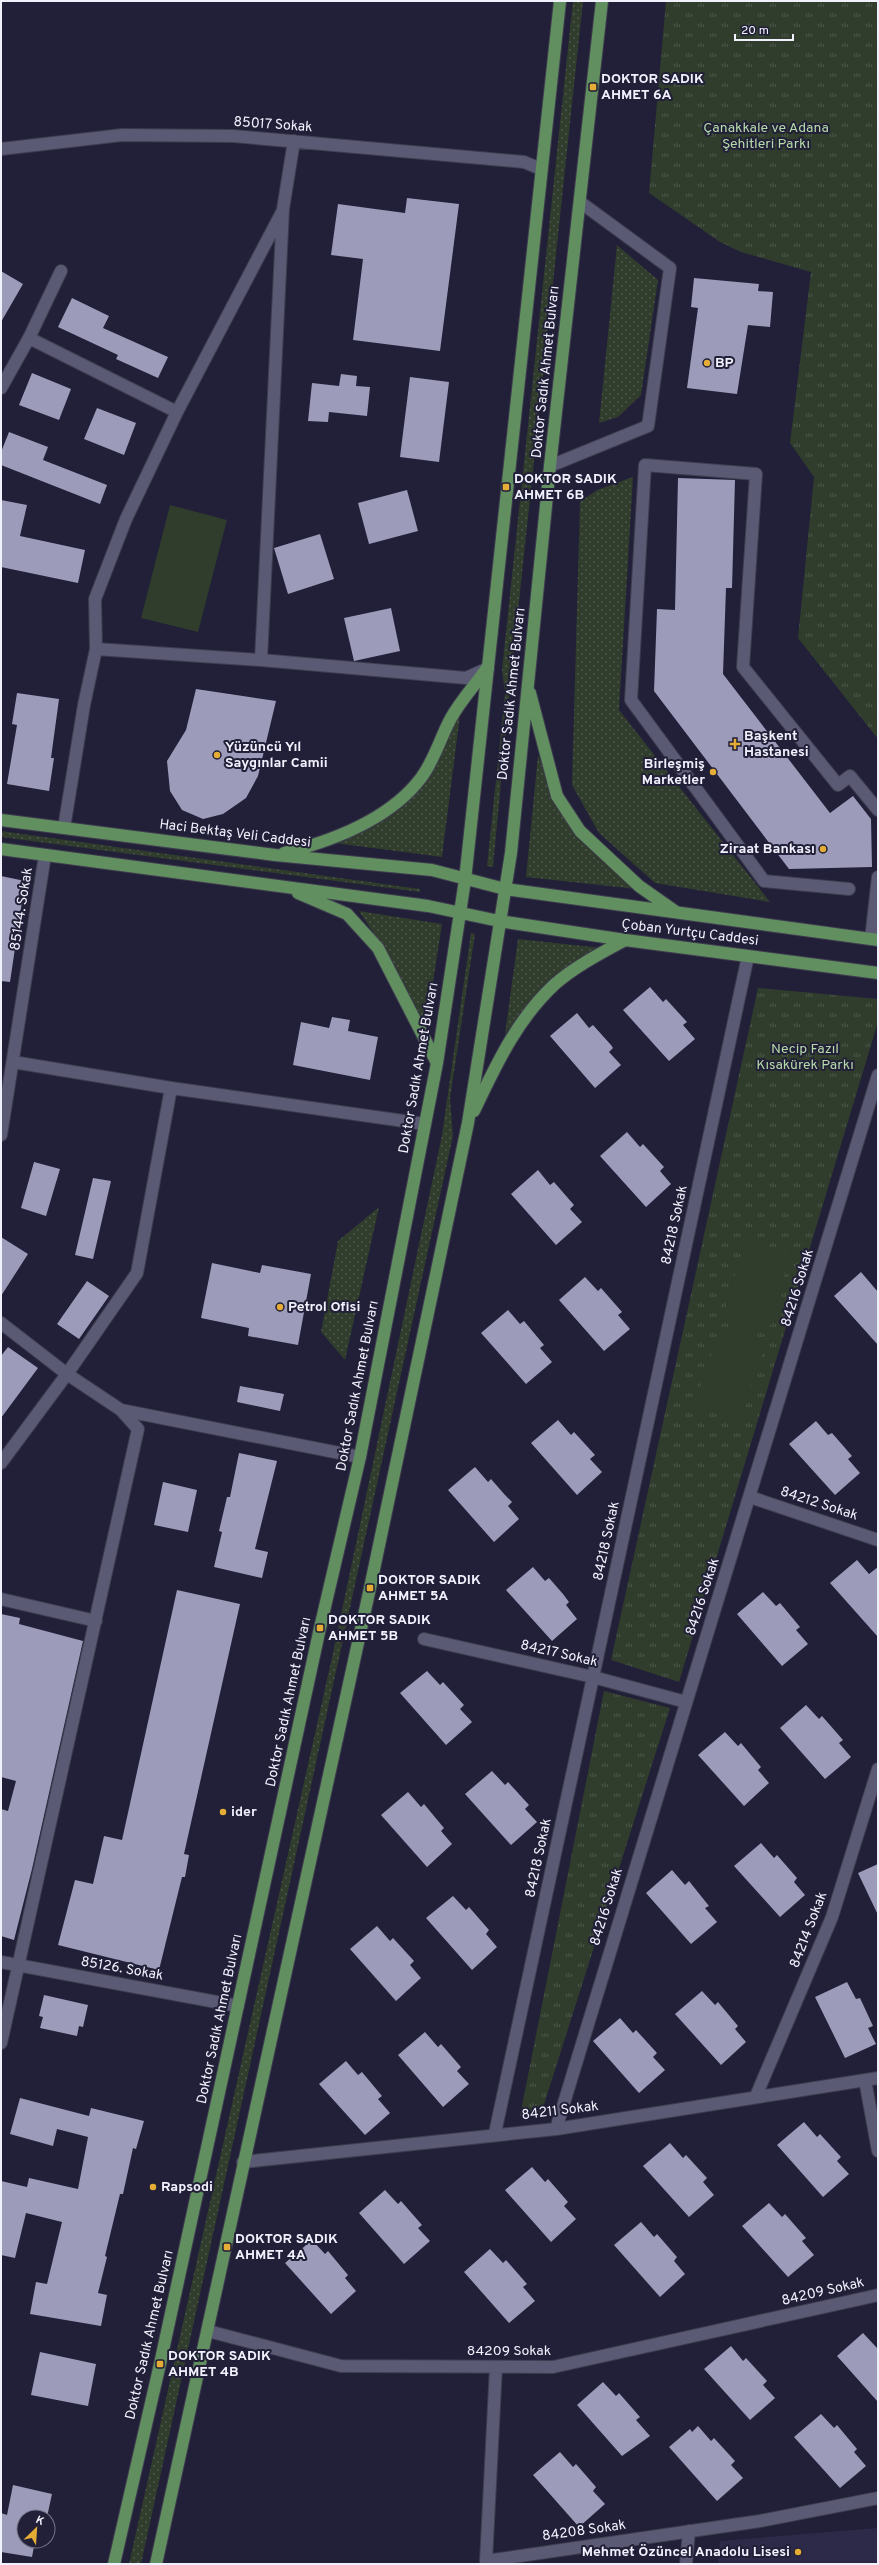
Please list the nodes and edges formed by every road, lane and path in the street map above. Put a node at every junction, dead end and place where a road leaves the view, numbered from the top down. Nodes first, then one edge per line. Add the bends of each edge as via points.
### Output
1 (560, 1) edge
2 (602, 1) edge
3 (294, 141) junction
4 (1, 149) edge
5 (541, 169) junction
6 (580, 202) junction
7 (284, 209) junction
8 (61, 271) dead end
9 (29, 338) junction
10 (1, 388) edge
11 (178, 412) junction
12 (550, 466) junction
13 (96, 649) junction
14 (261, 660) junction
15 (488, 668) junction
16 (528, 684) junction
17 (878, 810) edge
18 (1, 820) edge
19 (64, 828) junction
20 (1, 849) edge
21 (45, 854) junction
22 (275, 855) junction
23 (878, 877) edge
24 (465, 880) junction
25 (285, 887) junction
26 (505, 889) junction
27 (849, 889) dead end
28 (460, 913) junction
29 (677, 913) junction
30 (499, 921) junction
31 (874, 939) edge
32 (625, 940) junction
33 (748, 956) junction
34 (878, 973) edge
35 (13, 1062) junction
36 (437, 1063) junction
37 (878, 1074) edge
38 (171, 1088) junction
39 (468, 1123) junction
40 (425, 1124) junction
41 (1, 1135) edge
42 (1, 1323) edge
43 (67, 1374) junction
44 (121, 1410) junction
45 (360, 1457) junction
46 (1, 1463) edge
47 (750, 1497) junction
48 (878, 1540) edge
49 (1, 1599) edge
50 (96, 1621) junction
51 (424, 1639) dead end
52 (593, 1677) junction
53 (686, 1702) junction
54 (878, 1769) edge
55 (1, 1962) edge
56 (19, 1966) junction
57 (238, 2006) junction
58 (1, 2043) edge
59 (878, 2078) edge
60 (865, 2080) junction
61 (756, 2096) junction
62 (556, 2129) junction
63 (495, 2133) junction
64 (878, 2151) edge
65 (243, 2162) junction
66 (878, 2295) edge
67 (208, 2331) junction
68 (496, 2367) junction
69 (878, 2498) edge
70 (689, 2531) junction
71 (484, 2562) edge
72 (114, 2564) edge
73 (156, 2564) edge
74 (686, 2564) edge

1 - 5 main road, Doktor Sadık Ahmet Bulvarı
2 - 6 main road, Doktor Sadık Ahmet Bulvarı
3 - 4 street, 85017 Sokak via 234,136 122,135
3 - 5 street, 85017 Sokak via 524,162
3 - 7 street
5 - 15 main road, Doktor Sadık Ahmet Bulvarı
6 - 12 main road, Doktor Sadık Ahmet Bulvarı
6 - 12 street via 670,268 648,426
7 - 11 street
7 - 14 street
8 - 9 street
9 - 10 street
9 - 11 street
11 - 13 street via 126,519 95,599
12 - 16 main road, Doktor Sadık Ahmet Bulvarı
13 - 14 street
13 - 19 street
14 - 15 street via 466,678
15 - 22 main road via 452,716 422,777 400,799 365,822 321,844
15 - 24 main road, Doktor Sadık Ahmet Bulvarı
16 - 26 main road, Doktor Sadık Ahmet Bulvarı
16 - 29 main road via 557,796 580,830 639,886
17 - 27 street via 850,776 838,785 743,667 756,474 644,465 630,700 764,881
18 - 19 main road, Haci Bektaş Veli Caddesi
19 - 22 main road, Haci Bektaş Veli Caddesi
20 - 21 main road
21 - 25 main road
21 - 35 street, 85144. Sokak
22 - 24 main road, Haci Bektaş Veli Caddesi via 432,870
23 - 31 street
24 - 26 main road, Haci Bektaş Veli Caddesi
24 - 28 main road, Doktor Sadık Ahmet Bulvarı
25 - 28 main road via 428,906
25 - 36 main road via 347,914 378,948
26 - 29 main road, Çoban Yurtçu Caddesi
26 - 30 main road, Doktor Sadık Ahmet Bulvarı
28 - 30 main road, Çoban Yurtçu Caddesi
28 - 36 main road, Doktor Sadık Ahmet Bulvarı
29 - 31 main road, Çoban Yurtçu Caddesi
30 - 32 main road, Çoban Yurtçu Caddesi
30 - 39 main road
32 - 33 main road, Çoban Yurtçu Caddesi
32 - 39 main road via 584,963 561,980 532,1010 508,1041
33 - 34 main road, Çoban Yurtçu Caddesi
33 - 52 street, 84218 Sokak
35 - 38 street
35 - 41 street, 85144. Sokak
36 - 40 main road, Doktor Sadık Ahmet Bulvarı
37 - 47 street, 84216 Sokak
38 - 40 street
38 - 43 street via 137,1273
39 - 65 main road via 370,1588
40 - 45 main road, Doktor Sadık Ahmet Bulvarı
42 - 43 street
43 - 44 street
43 - 46 street
44 - 45 street
44 - 50 street via 138,1429
45 - 57 main road, Doktor Sadık Ahmet Bulvarı
47 - 48 street, 84212 Sokak
47 - 53 street, 84216 Sokak
49 - 50 street
50 - 56 street
51 - 52 street, 84217 Sokak
52 - 53 street, 84217 Sokak
52 - 63 street, 84218 Sokak
53 - 62 street, 84216 Sokak
54 - 61 street, 84214 Sokak via 832,1917
55 - 56 street, 85126. Sokak
56 - 57 street, 85126. Sokak
56 - 58 street
57 - 72 main road, Doktor Sadık Ahmet Bulvarı
59 - 60 street, 84211 Sokak
60 - 61 street, 84211 Sokak
60 - 64 street
61 - 62 street, 84211 Sokak
62 - 63 street, 84211 Sokak
63 - 65 street, 84211 Sokak
65 - 67 main road
66 - 68 street, 84209 Sokak via 553,2367
67 - 68 street, 84209 Sokak via 341,2366
67 - 73 main road
68 - 71 street, 84208 Sokak
69 - 70 street, 84208 Sokak via 760,2521
70 - 71 street, 84208 Sokak
70 - 74 street

